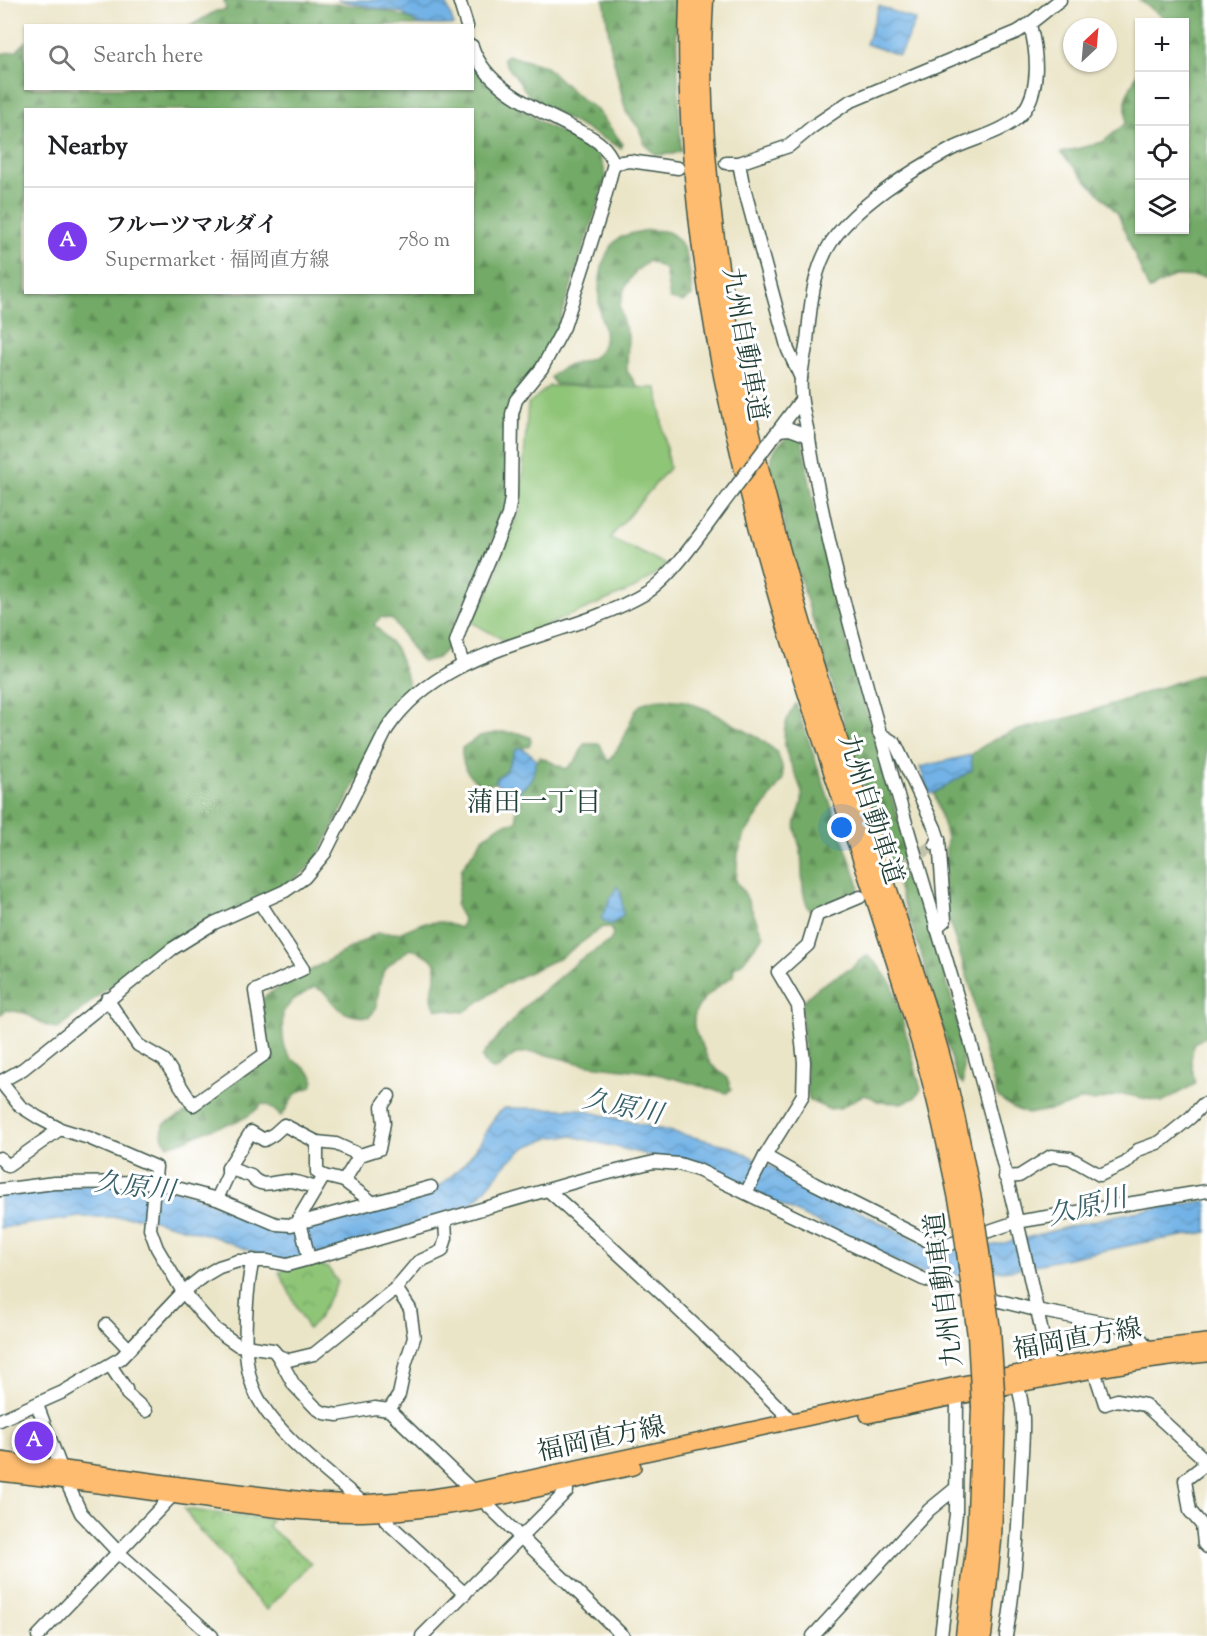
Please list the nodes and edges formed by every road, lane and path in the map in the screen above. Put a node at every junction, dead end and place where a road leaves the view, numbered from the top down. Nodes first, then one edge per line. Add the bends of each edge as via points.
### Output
1 (459, 0) edge
2 (689, 0) edge
3 (704, 0) edge
4 (1060, 0) edge
5 (466, 24) edge
6 (1030, 25) junction
7 (474, 51) edge
8 (614, 163) junction
9 (739, 163) junction
10 (726, 164) dead end
11 (678, 168) dead end
12 (801, 378) junction
13 (801, 400) junction
14 (776, 433) junction
15 (809, 436) junction
16 (463, 663) junction
17 (879, 733) junction
18 (860, 897) dead end
19 (260, 903) junction
20 (936, 928) junction
21 (108, 999) junction
22 (0, 1082) edge
23 (389, 1096) dead end
24 (1203, 1104) dead end
25 (60, 1129) junction
26 (317, 1142) junction
27 (360, 1155) junction
28 (765, 1156) junction
29 (0, 1158) edge
30 (228, 1168) junction
31 (324, 1176) junction
32 (1005, 1177) junction
33 (344, 1181) junction
34 (155, 1182) junction
35 (431, 1187) dead end
36 (316, 1188) junction
37 (0, 1190) edge
38 (748, 1190) junction
39 (549, 1191) junction
40 (1207, 1191) edge
41 (217, 1199) junction
42 (372, 1202) junction
43 (968, 1212) junction
44 (445, 1221) junction
45 (1016, 1222) junction
46 (300, 1223) junction
47 (309, 1259) junction
48 (253, 1260) junction
49 (396, 1288) junction
50 (183, 1292) junction
51 (1036, 1310) junction
52 (106, 1325) dead end
53 (1207, 1342) edge
54 (245, 1346) junction
55 (129, 1349) junction
56 (1146, 1349) junction
57 (1207, 1354) edge
58 (278, 1356) junction
59 (110, 1365) junction
60 (1093, 1365) junction
61 (1050, 1372) junction
62 (1017, 1385) junction
63 (957, 1396) junction
64 (38, 1405) junction
65 (988, 1407) junction
66 (389, 1410) junction
67 (146, 1411) dead end
68 (0, 1420) edge
69 (792, 1422) junction
70 (0, 1460) edge
71 (0, 1473) edge
72 (63, 1475) junction
73 (566, 1482) junction
74 (956, 1488) junction
75 (173, 1495) junction
76 (478, 1496) junction
77 (363, 1503) junction
78 (384, 1512) junction
79 (520, 1537) junction
80 (1207, 1547) edge
81 (118, 1553) junction
82 (465, 1594) junction
83 (38, 1636) edge
84 (212, 1636) edge
85 (422, 1636) edge
86 (623, 1636) edge
87 (813, 1636) edge
88 (941, 1636) edge
89 (965, 1636) edge
90 (982, 1636) edge
91 (1006, 1636) edge

1 - 5 street
2 - 43 highway, 九州自動車道 via 687,56 694,176 712,309 749,489 793,648 920,1039
3 - 43 highway, 九州自動車道 via 704,112 712,206 748,421 811,654 944,1067 962,1146
4 - 6 street
6 - 9 street via 849,102 789,146
6 - 12 street via 1035,78 1033,93 1021,115 952,149 896,183 856,213 821,258
7 - 8 street via 481,67 499,84 596,140
8 - 11 street via 630,161
8 - 16 street via 564,327 542,368 516,400 512,414 508,515 460,627 456,642
9 - 10 street
9 - 12 street via 788,350
12 - 13 street
13 - 14 street
13 - 15 street
14 - 15 street via 790,429
14 - 16 street, bridge via 671,571 648,592 623,605
15 - 17 street via 841,592
16 - 19 street via 397,714 317,866 285,891
17 - 20 street
17 - 20 street via 895,743 937,842 945,920
18 - 28 street via 817,915 808,945 778,972 798,1006 805,1084 795,1110
19 - 21 street via 214,923 172,949
19 - 21 street via 303,969 255,991 265,1054 193,1105 164,1060 138,1046
20 - 32 street via 971,1042
21 - 22 street via 23,1069
22 - 25 street via 20,1106
23 - 27 street via 382,1106 384,1123 379,1149
24 - 32 street via 1160,1142 1138,1150 1126,1163 1106,1173 1100,1175 1070,1158 1051,1156 1019,1176
25 - 29 street via 8,1166
25 - 34 street via 156,1167
26 - 27 street via 336,1144
26 - 30 street via 284,1125 264,1140 251,1132
26 - 31 street via 317,1172
27 - 33 street
28 - 38 street
28 - 45 street via 936,1245
30 - 36 street via 270,1185 287,1180
30 - 41 street
31 - 33 street
31 - 36 street
32 - 45 street
33 - 42 street
34 - 37 street via 54,1183
34 - 41 street
34 - 50 street via 150,1229
35 - 42 street
36 - 46 street
38 - 39 street via 679,1164 654,1162
38 - 51 street via 923,1280
39 - 44 street
39 - 69 street via 709,1337
40 - 45 street
41 - 46 street via 276,1224
42 - 46 street
43 - 65 highway, 九州自動車道, bridge via 990,1320
44 - 47 street
44 - 49 street via 442,1251 418,1262
45 - 51 street
46 - 47 street
47 - 48 street via 287,1265
48 - 50 street via 219,1267
48 - 54 street
49 - 58 street via 314,1354 289,1360
49 - 66 street via 410,1309 414,1338 399,1395
50 - 54 street via 215,1329
50 - 55 street
51 - 56 street via 1132,1328
51 - 61 street
52 - 55 street
53 - 56 main road, 福岡直方線
54 - 58 street via 273,1350
54 - 77 street via 252,1385 262,1407 299,1448
55 - 59 street
56 - 60 main road, 福岡直方線
57 - 60 main road, 福岡直方線
58 - 66 street via 294,1385 324,1413
59 - 64 street
59 - 67 street via 127,1394
60 - 61 main road, 福岡直方線
60 - 80 street via 1105,1404 1117,1400 1145,1405 1202,1457 1203,1466 1185,1480 1190,1511 1202,1525
61 - 62 main road, 福岡直方線
61 - 69 main road, 福岡直方線 via 957,1385
62 - 63 main road, 福岡直方線
62 - 91 street via 1021,1396 1022,1444 1018,1533
63 - 73 main road, 福岡直方線
63 - 74 street
64 - 68 street
64 - 72 street
65 - 89 highway, 九州自動車道
65 - 90 highway, 九州自動車道 via 992,1540
66 - 76 street
69 - 76 main road, 福岡直方線
70 - 72 main road, 福岡直方線
71 - 72 main road, 福岡直方線
72 - 75 main road, 福岡直方線
72 - 77 main road, 福岡直方線 via 315,1502
72 - 81 street via 81,1513
73 - 76 main road, 福岡直方線
73 - 79 street via 567,1491
74 - 87 street via 928,1510
74 - 88 street
75 - 78 main road, 福岡直方線 via 281,1509
75 - 81 street
76 - 77 main road, 福岡直方線
76 - 78 main road, 福岡直方線 via 409,1511
76 - 79 street
78 - 82 street via 386,1521
79 - 82 street
79 - 86 street
81 - 83 street
81 - 84 street
82 - 85 street

